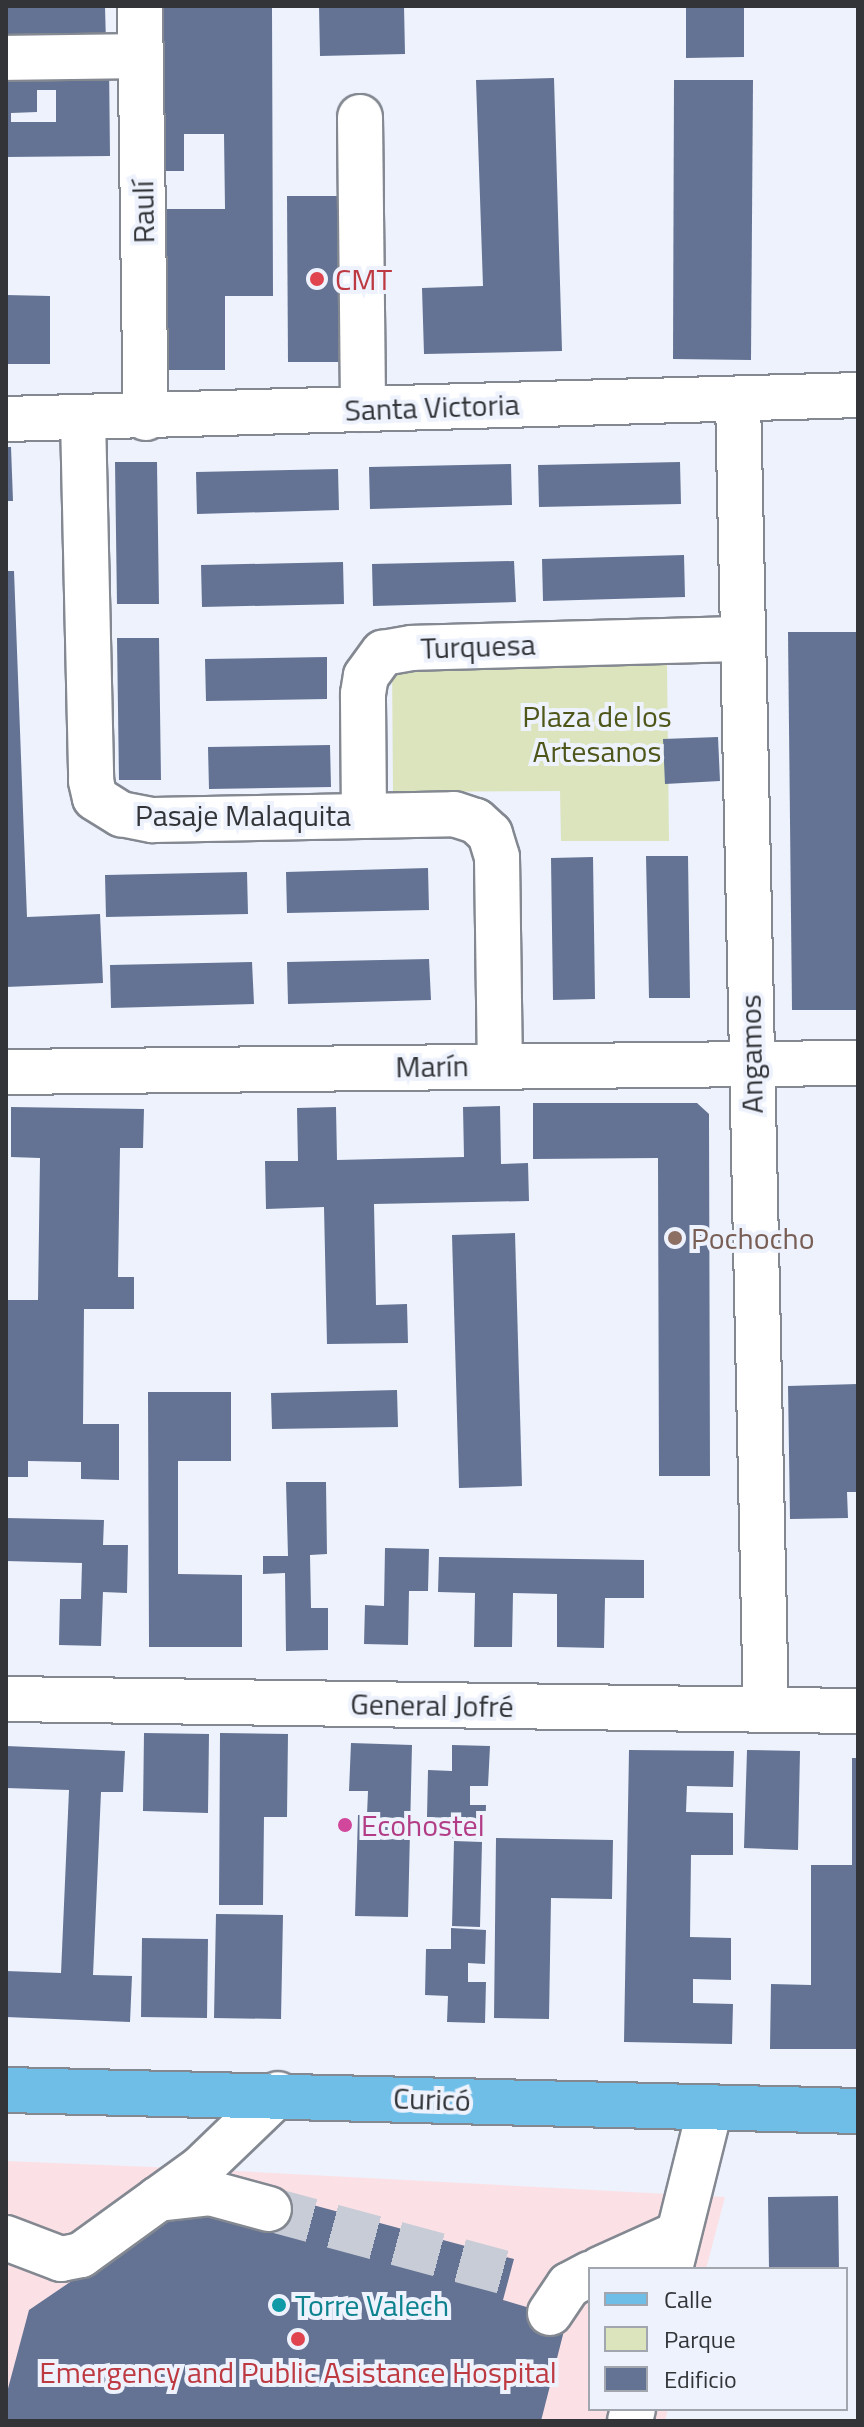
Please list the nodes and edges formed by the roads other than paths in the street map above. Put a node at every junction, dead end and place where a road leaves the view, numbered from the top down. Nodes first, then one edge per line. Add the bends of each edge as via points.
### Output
1 (140, 6) edge
2 (141, 56) junction
3 (6, 58) edge
4 (360, 117) dead end
5 (858, 395) edge
6 (738, 399) junction
7 (363, 409) junction
8 (83, 418) junction
9 (146, 418) junction
10 (6, 419) edge
11 (743, 639) junction
12 (364, 816) junction
13 (858, 1063) edge
14 (500, 1065) junction
15 (752, 1065) junction
16 (6, 1072) edge
17 (6, 1699) edge
18 (766, 1710) junction
19 (858, 1711) edge
20 (6, 2090) edge
21 (278, 2094) junction
22 (710, 2108) junction
23 (858, 2111) edge
24 (158, 2199) junction
25 (269, 2209) tunnel mouth
26 (6, 2238) edge
27 (674, 2252) edge
28 (609, 2267) edge
29 (588, 2275) edge
30 (550, 2313) dead end

1 - 2 street, Raulí
2 - 3 street
2 - 9 street, Raulí
4 - 7 street
5 - 6 street, Santa Victoria
6 - 7 street, Santa Victoria
6 - 11 street, Angamos
7 - 9 street, Santa Victoria
8 - 9 street, Santa Victoria
8 - 10 street, Santa Victoria
8 - 12 street, Pasaje Malaquita via 95,798 121,814 153,820
11 - 12 street, Turquesa via 383,653 366,676 363,694
11 - 15 street, Angamos
12 - 14 street, Pasaje Malaquita via 454,814 476,821 490,834 497,857
13 - 15 street, Marín
14 - 15 street, Marín
14 - 16 street, Marín
15 - 18 street, Angamos
17 - 18 street, General Jofré
18 - 19 street, General Jofré
20 - 21 main road, Curicó
21 - 22 main road, Curicó
21 - 24 street via 200,2169
22 - 23 main road, Curicó
22 - 27 street
24 - 25 street via 210,2193
24 - 26 street via 81,2255 61,2259
27 - 28 street
29 - 30 street via 569,2285

